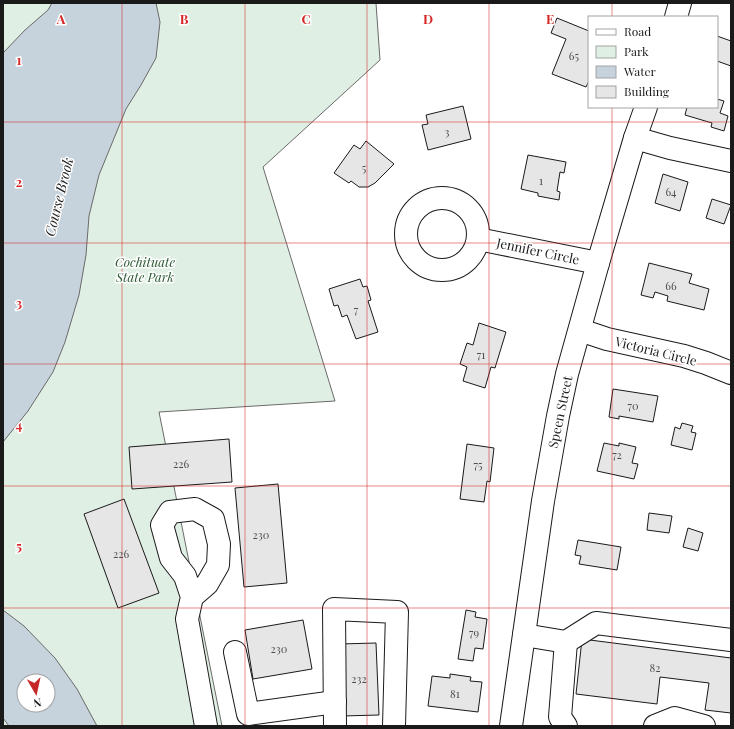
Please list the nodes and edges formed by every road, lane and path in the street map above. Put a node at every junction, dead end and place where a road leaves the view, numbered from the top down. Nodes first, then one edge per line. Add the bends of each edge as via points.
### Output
1 (680, 3) edge
2 (676, 16) edge
3 (646, 108) edge
4 (635, 138) junction
5 (731, 161) edge
6 (478, 239) dead end
7 (598, 263) junction
8 (580, 330) junction
9 (731, 373) edge
10 (192, 597) dead end
11 (524, 635) junction
12 (731, 640) edge
13 (566, 642) junction
14 (234, 652) dead end
15 (335, 702) junction
16 (206, 726) edge
17 (335, 726) edge
18 (394, 726) edge
19 (511, 726) edge
20 (566, 726) edge
21 (655, 726) edge
22 (704, 726) edge

1 - 2 street
3 - 4 street, Speen Street
4 - 5 street
4 - 7 street, Speen Street
6 - 7 street, Jennifer Circle
7 - 8 street, Speen Street
8 - 9 street, Victoria Circle via 607,339 684,356
8 - 11 street, Speen Street via 550,459
10 - 16 street via 187,619
11 - 13 street
11 - 19 street, Speen Street
12 - 13 street via 596,623
13 - 20 street via 560,717
14 - 15 street via 248,714
15 - 17 street
15 - 18 street via 334,609 397,612
21 - 22 street via 675,718

